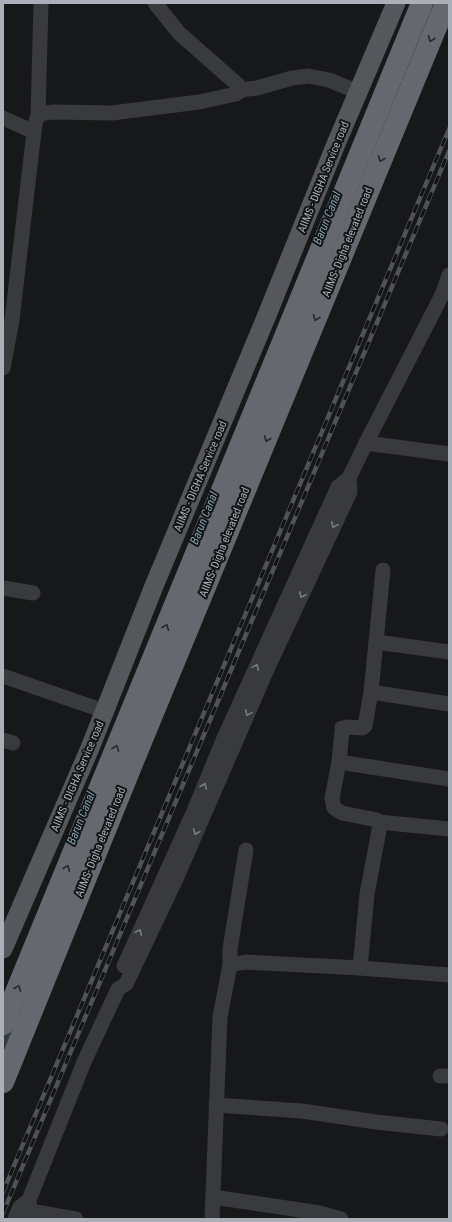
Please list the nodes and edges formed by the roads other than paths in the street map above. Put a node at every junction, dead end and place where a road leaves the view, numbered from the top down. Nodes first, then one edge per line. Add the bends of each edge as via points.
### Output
1 (41, 3) edge
2 (155, 3) edge
3 (396, 3) edge
4 (422, 3) edge
5 (446, 3) edge
6 (239, 90) junction
7 (358, 92) junction
8 (38, 116) junction
9 (3, 118) edge
10 (34, 132) junction
11 (449, 275) edge
12 (446, 291) edge
13 (7, 320) edge
14 (3, 368) edge
15 (366, 443) junction
16 (449, 454) edge
17 (383, 570) dead end
18 (3, 588) edge
19 (33, 593) dead end
20 (376, 642) junction
21 (449, 652) edge
22 (3, 676) edge
23 (371, 692) junction
24 (449, 704) edge
25 (104, 711) junction
26 (338, 762) junction
27 (449, 779) edge
28 (379, 822) junction
29 (449, 830) edge
30 (246, 850) dead end
31 (3, 949) edge
32 (230, 965) junction
33 (360, 968) junction
34 (449, 975) edge
35 (3, 1024) edge
36 (3, 1082) edge
37 (216, 1105) junction
38 (441, 1129) dead end
39 (213, 1197) junction
40 (24, 1211) edge
41 (76, 1219) edge
42 (212, 1219) edge
43 (341, 1219) edge

1 - 8 street
2 - 6 street via 179,34 238,85
3 - 7 main road, AIIMS - DIGHA Service road
35 -> 4 highway, AIIMS- Digha elevated road
5 -> 36 highway, AIIMS- Digha elevated road
6 - 7 street via 308,76 329,80
6 - 8 street via 236,94 198,102 112,113 45,112
7 - 25 main road, AIIMS - DIGHA Service road
8 - 10 street
9 - 10 street
10 - 13 street
11 - 12 street
12 - 15 street
13 - 14 street
15 - 16 street
15 - 40 street via 349,478 338,487 248,685 117,980 118,989 84,1062
17 - 20 street
18 - 19 street
20 - 21 street
20 - 23 street
22 - 25 street
23 - 24 street
23 - 26 street via 365,726 342,728
25 - 31 main road, AIIMS - DIGHA Service road
26 - 27 street
26 - 28 street via 332,798 334,808 342,813
28 - 29 street
28 - 33 street via 367,894
30 - 32 street via 230,949
32 - 33 street via 245,962
32 - 37 street via 220,1017
33 - 34 street
37 - 38 street via 302,1110
37 - 39 street
39 - 42 street
39 - 43 street via 320,1213
40 - 41 street

